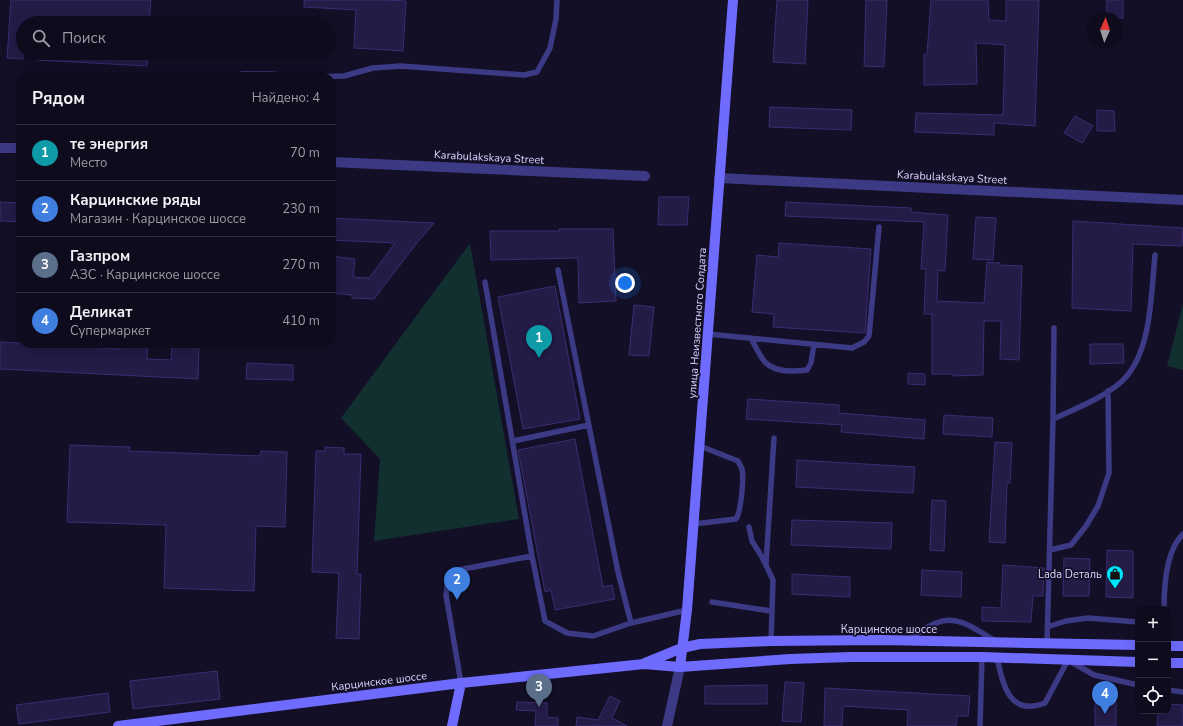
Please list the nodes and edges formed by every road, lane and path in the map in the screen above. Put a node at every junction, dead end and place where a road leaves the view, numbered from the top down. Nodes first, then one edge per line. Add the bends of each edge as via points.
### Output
1 (557, 0) edge
2 (733, 0) edge
3 (336, 76) edge
4 (0, 148) edge
5 (16, 148) edge
6 (336, 162) edge
7 (646, 176) dead end
8 (719, 178) junction
9 (1183, 200) edge
10 (879, 227) dead end
11 (1155, 255) dead end
12 (558, 270) dead end
13 (485, 282) dead end
14 (1054, 328) dead end
15 (708, 334) junction
16 (751, 338) junction
17 (814, 344) junction
18 (1108, 391) junction
19 (1054, 419) junction
20 (589, 425) junction
21 (774, 438) dead end
22 (513, 440) junction
23 (700, 446) junction
24 (694, 524) junction
25 (749, 527) dead end
26 (1183, 534) edge
27 (1050, 550) junction
28 (532, 556) junction
29 (766, 564) junction
30 (712, 602) dead end
31 (1164, 606) edge
32 (687, 610) junction
33 (771, 611) junction
34 (1135, 622) edge
35 (631, 623) junction
36 (1047, 627) junction
37 (771, 641) junction
38 (909, 641) junction
39 (998, 642) junction
40 (1047, 643) junction
41 (1135, 645) edge
42 (1171, 646) edge
43 (1183, 646) edge
44 (682, 648) junction
45 (982, 657) junction
46 (997, 658) junction
47 (1068, 660) junction
48 (1135, 662) edge
49 (1171, 663) edge
50 (1183, 663) edge
51 (644, 664) junction
52 (680, 667) junction
53 (461, 683) junction
54 (1135, 684) edge
55 (1171, 690) edge
56 (1183, 692) edge
57 (118, 726) edge
58 (452, 726) edge
59 (667, 726) edge
60 (980, 726) edge

1 - 3 lane via 550,48 537,72 524,75 401,66 372,68
2 - 8 main road, улица Неизвестного Солдата
4 - 5 street
6 - 7 street, Karabulakskaya Street
8 - 9 street, Karabulakskaya Street
8 - 15 main road, улица Неизвестного Солдата
10 - 17 lane via 869,336 864,342 852,348
11 - 18 lane via 1149,325 1137,363 1121,382
12 - 20 lane
13 - 22 lane
14 - 19 lane
15 - 16 lane
15 - 23 main road, улица Неизвестного Солдата
16 - 17 lane
16 - 17 lane via 765,362 782,370 807,370
18 - 19 lane
18 - 27 lane via 1109,473 1098,506 1071,545
19 - 27 lane
20 - 22 lane
20 - 35 lane via 618,572
21 - 29 lane
22 - 28 lane
23 - 24 main road, улица Неизвестного Солдата
23 - 24 lane via 738,461 742,470 741,504 736,519
24 - 32 main road, улица Неизвестного Солдата
25 - 29 lane via 752,541
26 - 31 lane via 1173,550 1168,567
27 - 36 lane
28 - 35 lane via 545,621 567,633 593,636
28 - 53 lane via 458,570 448,579 446,595
29 - 33 lane via 773,580
30 - 33 lane
32 - 35 lane
32 - 44 main road, улица Неизвестного Солдата
33 - 37 lane
34 - 36 lane via 1088,618
36 - 40 lane
37 - 38 main road, Карцинское шоссе
37 - 44 main road, Карцинское шоссе via 700,644
38 - 39 main road, Карцинское шоссе
38 - 39 lane via 934,623 946,620 960,621
39 - 40 main road, Карцинское шоссе
40 - 41 main road, Карцинское шоссе
42 - 43 main road
44 - 51 main road, Карцинское шоссе
44 - 52 main road, улица Неизвестного Солдата
45 - 46 main road, Карцинское шоссе
45 - 52 main road, Карцинское шоссе via 790,659
45 - 60 lane
46 - 47 main road, Карцинское шоссе
46 - 47 lane via 1005,689 1019,704 1028,706 1045,703
47 - 48 main road, Карцинское шоссе
47 - 54 lane via 1094,676
49 - 50 main road
51 - 52 main road, Карцинское шоссе
51 - 53 main road, Карцинское шоссе
52 - 59 street
53 - 57 main road, Карцинское шоссе
53 - 58 main road
55 - 56 lane

